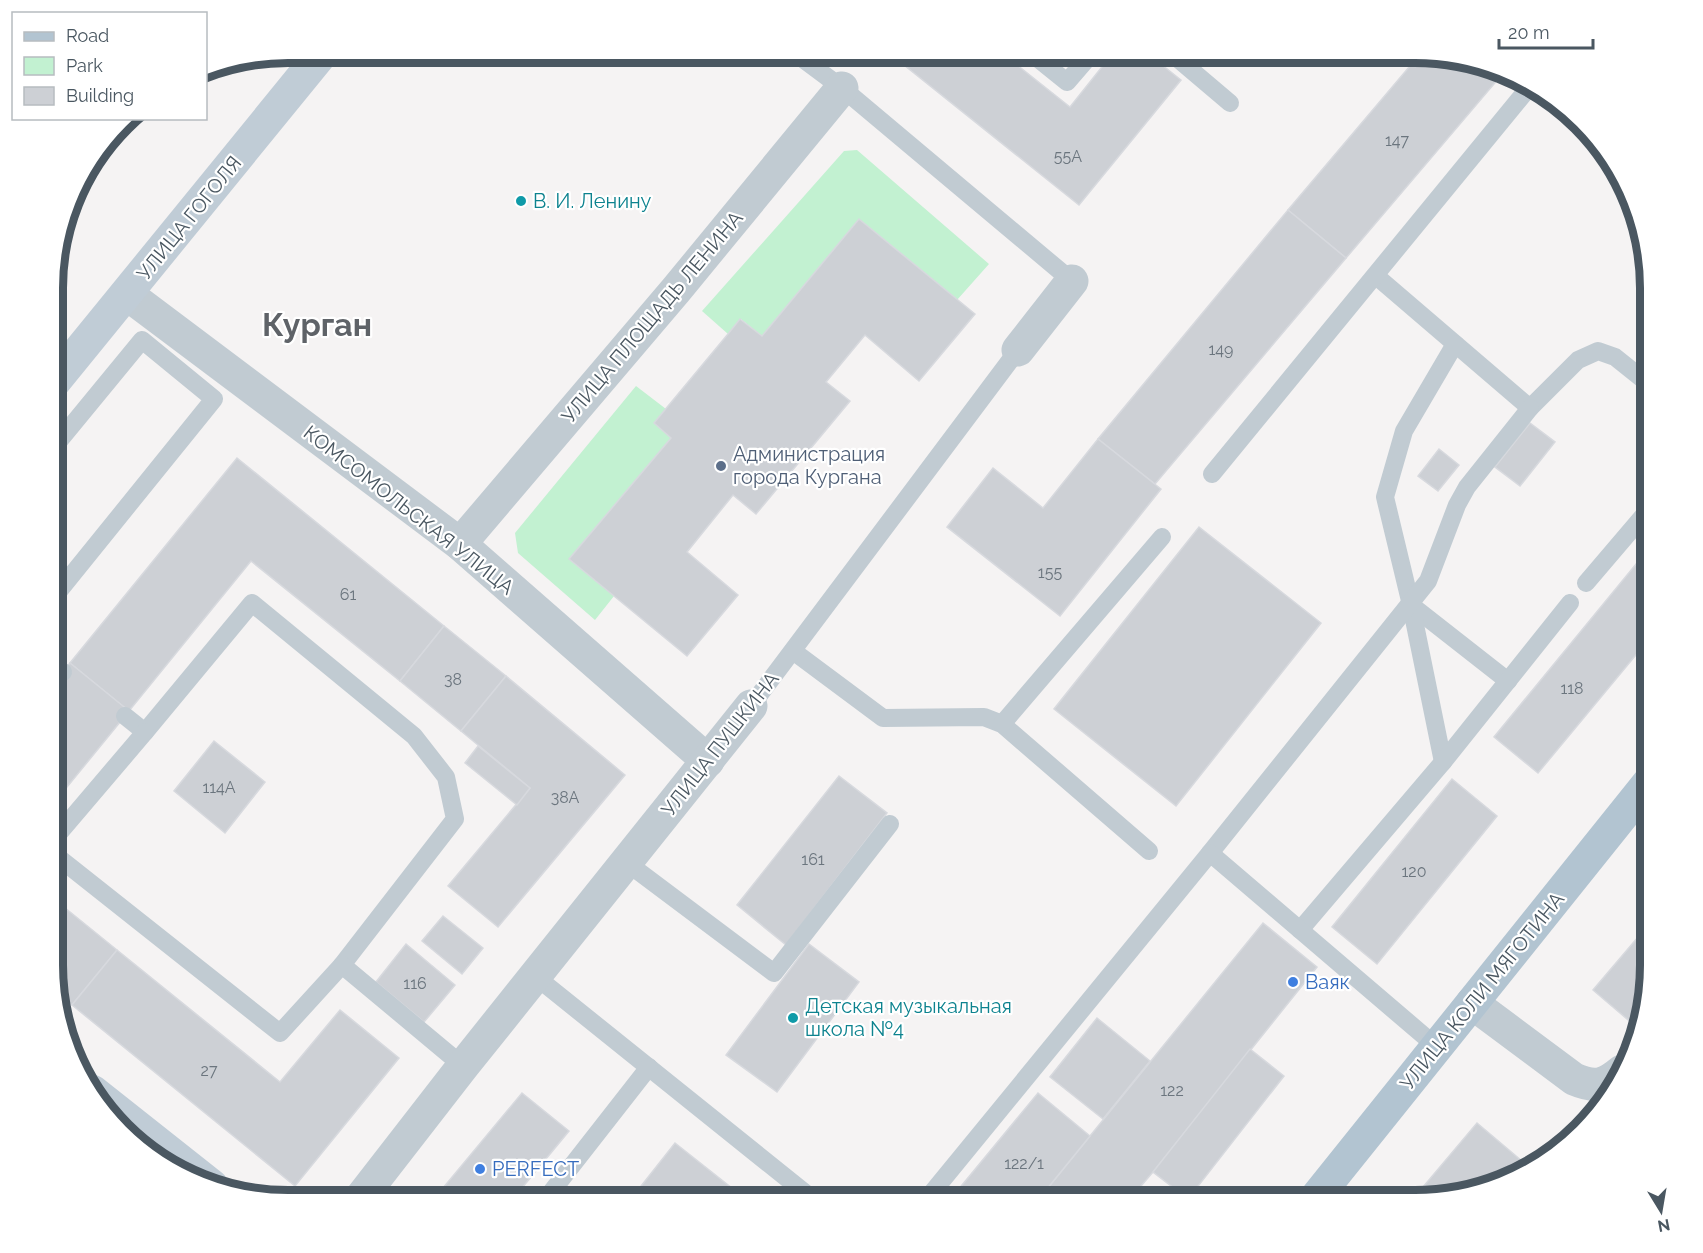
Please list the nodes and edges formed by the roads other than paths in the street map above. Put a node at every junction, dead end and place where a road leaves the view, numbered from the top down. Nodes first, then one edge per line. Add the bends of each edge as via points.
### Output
1 (313, 63) edge
2 (808, 63) edge
3 (1043, 63) edge
4 (1083, 63) edge
5 (1183, 63) edge
6 (842, 88) junction
7 (1526, 92) edge
8 (1230, 103) dead end
9 (1376, 276) junction
10 (1072, 281) joint
11 (127, 294) junction
12 (1455, 344) junction
13 (1018, 350) joint
14 (63, 371) edge
15 (1640, 377) edge
16 (1530, 408) junction
17 (63, 436) edge
18 (1212, 474) dead end
19 (1640, 520) edge
20 (1161, 537) dead end
21 (460, 544) junction
22 (1586, 584) dead end
23 (63, 586) edge
24 (1570, 603) dead end
25 (1411, 604) junction
26 (793, 651) junction
27 (1508, 681) junction
28 (751, 706) joint
29 (125, 716) dead end
30 (1002, 724) junction
31 (146, 732) junction
32 (708, 761) junction
33 (1443, 762) junction
34 (1640, 793) edge
35 (890, 825) dead end
36 (63, 829) edge
37 (1149, 851) dead end
38 (1210, 854) junction
39 (63, 861) edge
40 (626, 862) junction
41 (1300, 930) junction
42 (342, 964) junction
43 (535, 976) junction
44 (1472, 1003) junction
45 (1437, 1047) junction
46 (463, 1066) junction
47 (649, 1067) junction
48 (1606, 1083) edge
49 (118, 1111) edge
50 (186, 1165) edge
51 (367, 1190) edge
52 (553, 1190) edge
53 (802, 1190) edge
54 (934, 1190) edge
55 (1322, 1190) edge

1 - 11 main road, УЛИЦА ГОГОЛЯ
2 - 6 lane
3 - 4 lane via 1067,82
5 - 8 lane
6 - 10 lane
6 - 21 street, УЛИЦА ПЛОЩАДЬ ЛЕНИНА via 620,358
7 - 9 lane
9 - 12 lane
9 - 18 lane
10 - 13 street, УЛИЦА ПУШКИНА
11 - 14 main road, УЛИЦА ГОГОЛЯ
11 - 21 street, КОМСОМОЛЬСКАЯ УЛИЦА
12 - 16 lane
12 - 25 lane via 1404,431 1385,497
13 - 26 lane, УЛИЦА ПУШКИНА
15 - 16 lane via 1615,357 1598,351 1578,360
16 - 25 lane via 1456,505 1428,581
17 - 23 lane via 142,340 214,399
19 - 22 lane
20 - 30 lane
21 - 32 street, КОМСОМОЛЬСКАЯ УЛИЦА
24 - 27 lane
25 - 27 lane
25 - 33 lane
25 - 38 lane
26 - 28 lane, УЛИЦА ПУШКИНА
26 - 30 lane via 883,718 984,717
27 - 33 lane
28 - 32 street, УЛИЦА ПУШКИНА
29 - 31 lane
30 - 37 lane
31 - 36 lane
31 - 42 lane via 252,603 414,736 446,777 455,819
32 - 40 street, УЛИЦА ПУШКИНА
33 - 41 lane
34 - 44 main road, УЛИЦА КОЛИ МЯГОТИНА
35 - 40 lane via 774,973
38 - 41 lane
38 - 54 lane
39 - 42 lane via 280,1033
40 - 43 street, УЛИЦА ПУШКИНА
41 - 45 lane
42 - 46 lane
43 - 46 street, УЛИЦА ПУШКИНА
43 - 47 lane
44 - 45 main road, УЛИЦА КОЛИ МЯГОТИНА
44 - 48 street via 1574,1079 1588,1085
45 - 55 main road, УЛИЦА КОЛИ МЯГОТИНА
46 - 51 street, УЛИЦА ПУШКИНА
47 - 52 lane
47 - 53 lane
49 - 50 main road

